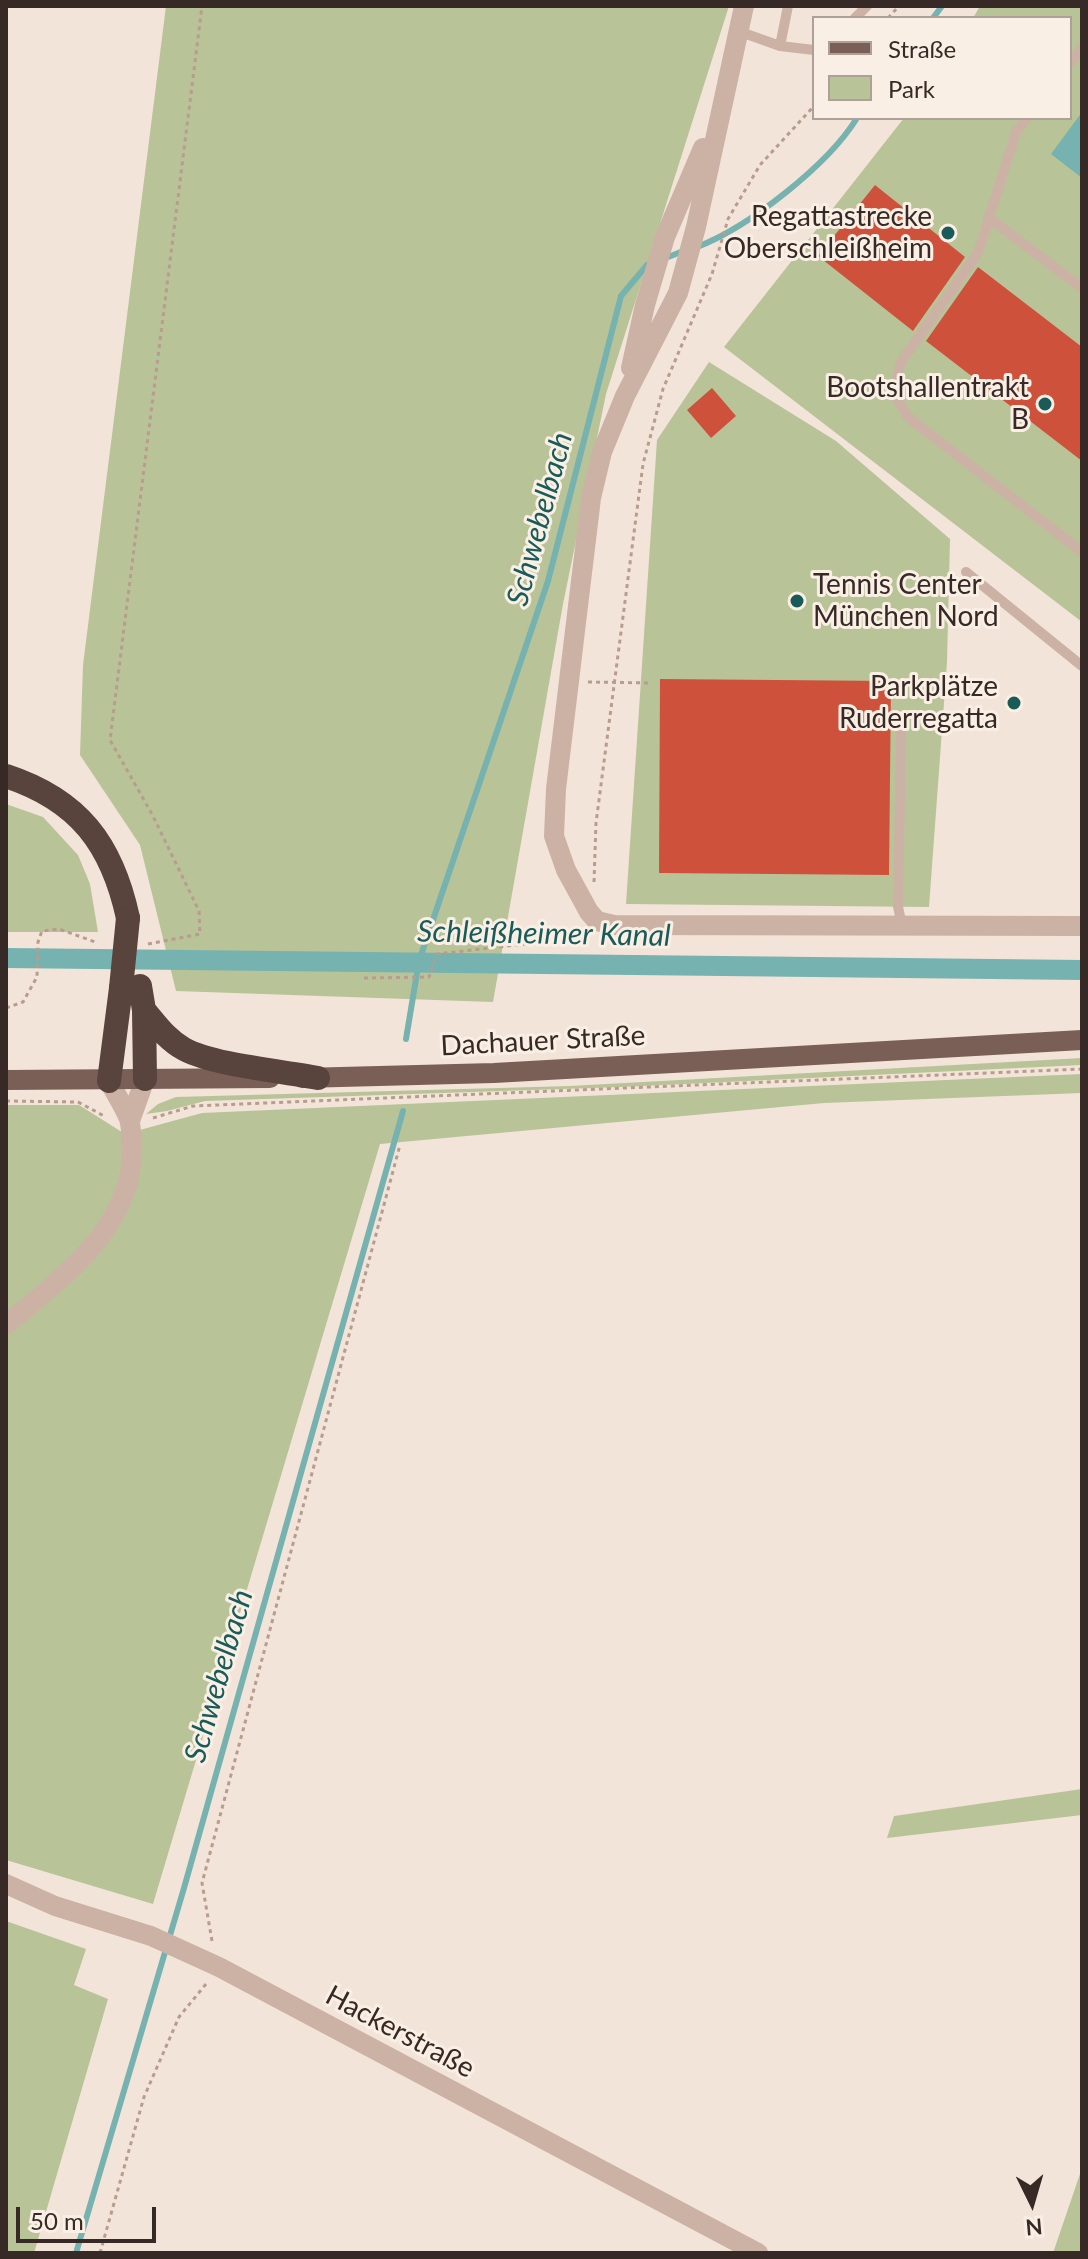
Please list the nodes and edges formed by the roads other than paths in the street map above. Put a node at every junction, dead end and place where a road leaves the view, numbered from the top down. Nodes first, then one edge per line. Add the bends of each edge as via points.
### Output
1 (744, 6) edge
2 (788, 6) edge
3 (738, 31) junction
4 (780, 46) junction
5 (812, 50) edge
6 (722, 102) junction
7 (1025, 120) edge
8 (988, 217) junction
9 (1082, 288) edge
10 (625, 396) junction
11 (1082, 552) edge
12 (966, 572) dead end
13 (1082, 666) edge
14 (901, 733) dead end
15 (6, 776) edge
16 (902, 925) junction
17 (1082, 926) edge
18 (135, 995) junction
19 (1082, 1040) edge
20 (318, 1078) junction
21 (145, 1079) junction
22 (6, 1080) edge
23 (109, 1081) junction
24 (130, 1121) junction
25 (6, 1325) edge
26 (6, 1884) edge
27 (758, 2253) edge

1 - 3 street
2 - 4 lane
3 - 4 lane
3 - 6 street
4 - 5 lane
6 - 10 street via 665,237
6 - 10 street via 678,293
7 - 8 lane via 1016,132
8 - 9 lane
8 - 11 lane via 978,253 901,362 893,392 908,417
10 - 16 street via 602,452 591,498 556,789 554,836 566,870 593,917 614,925
12 - 13 lane
14 - 16 lane
15 - 18 highway, bridge via 56,799 101,845 116,872 128,918
16 - 17 street
18 - 20 highway via 181,1048
18 - 21 highway
18 - 23 highway
19 - 20 main road, Dachauer Straße
20 - 21 main road, Dachauer Straße
21 - 23 main road, Dachauer Straße
21 - 24 street
22 - 23 main road, Dachauer Straße
23 - 24 street
24 - 25 street via 128,1182 106,1230
26 - 27 street, Hackerstraße via 55,1906 151,1936 219,1967

